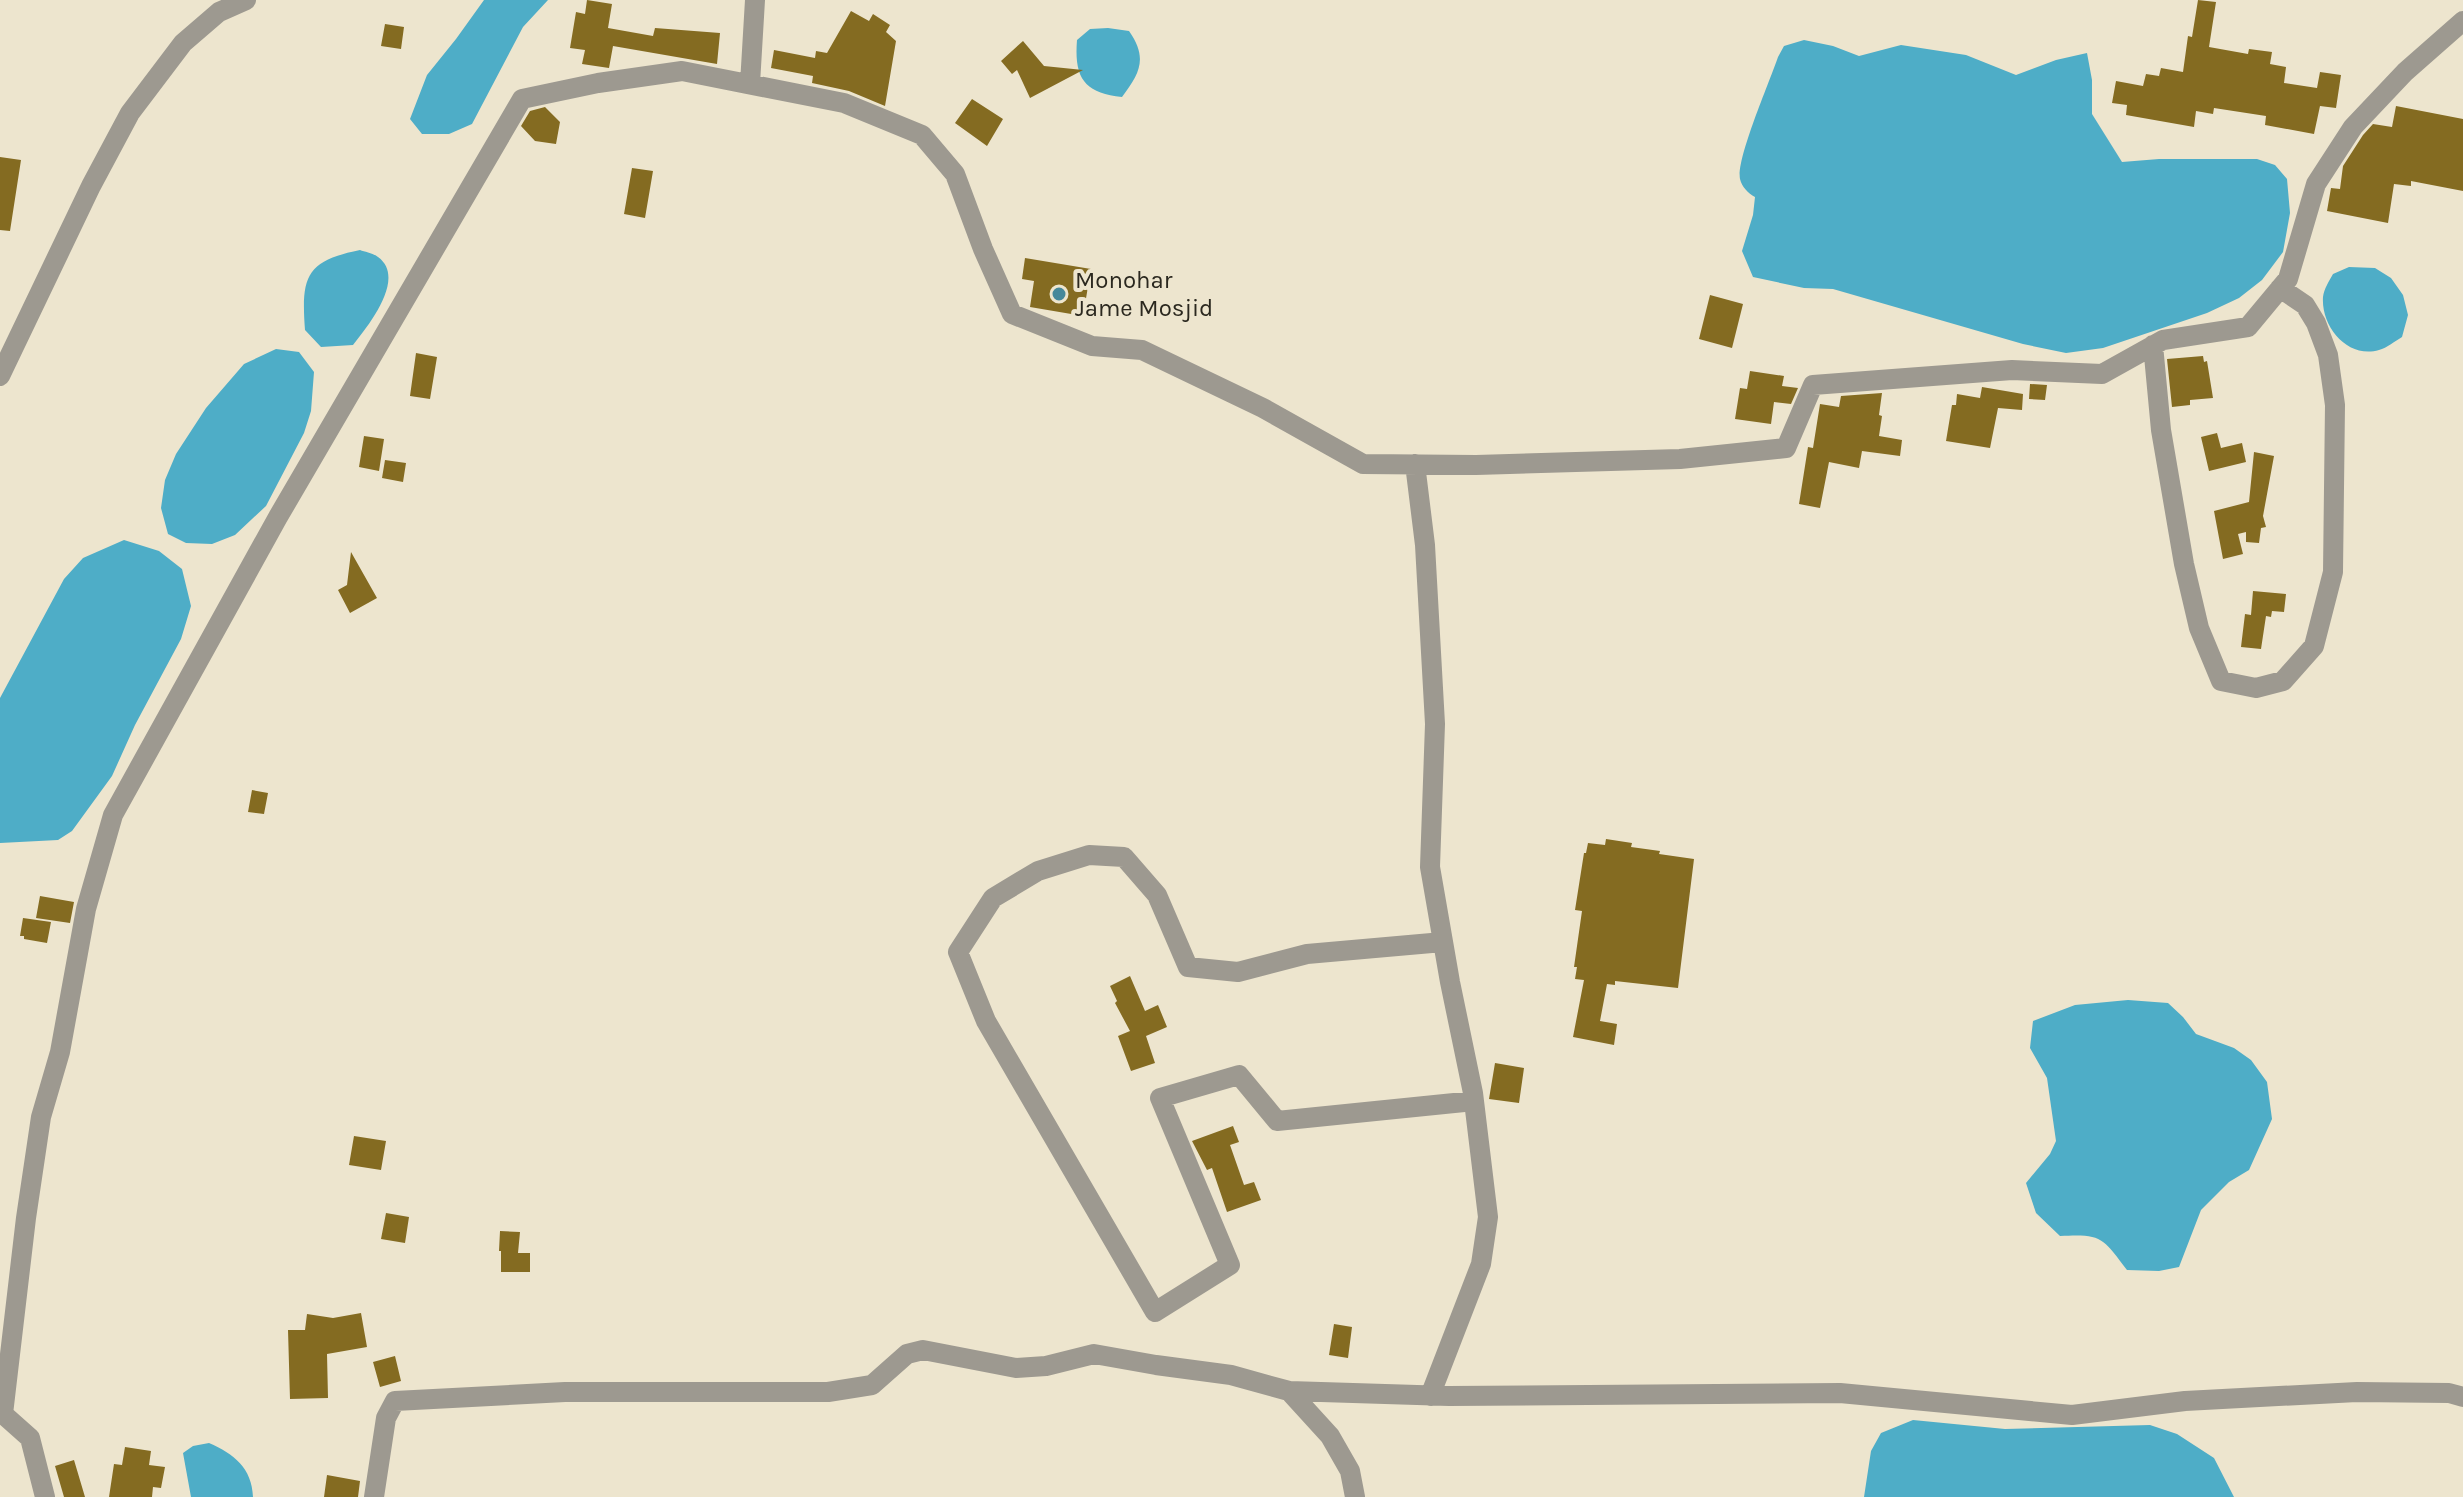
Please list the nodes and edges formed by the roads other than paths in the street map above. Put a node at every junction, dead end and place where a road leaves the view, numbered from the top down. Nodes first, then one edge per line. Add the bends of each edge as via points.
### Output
1 (246, 0) edge
2 (755, 0) edge
3 (2463, 21) edge
4 (750, 84) junction
5 (2280, 288) junction
6 (2153, 345) junction
7 (0, 376) edge
8 (1415, 464) junction
9 (1443, 942) junction
10 (1474, 1101) junction
11 (1289, 1391) junction
12 (1430, 1396) junction
13 (2463, 1397) edge
14 (2, 1414) edge
15 (45, 1497) edge
16 (374, 1497) edge
17 (1355, 1497) edge

1 - 7 street via 219,12 183,43 130,113
2 - 4 street
3 - 5 street via 2353,127 2316,184 2288,279
4 - 8 street via 844,103 922,135 955,174 1012,314 1092,346 1142,350 1363,464
4 - 14 street via 682,71 522,99 278,517 113,815 86,909 60,1052 41,1117
5 - 6 street via 2248,327
5 - 6 street via 2305,305 2316,323 2328,355 2335,405 2333,572 2314,646 2283,681 2256,688 2221,681 2199,628 2161,430
6 - 8 street via 2102,374 2012,370 1813,385 1786,448 1680,459
8 - 9 street via 1435,724 1430,867
9 - 10 street
9 - 10 street via 1307,954 1238,972 1188,967 1157,895 1124,857 1089,855 1038,871 993,898 958,952 986,1021 1155,1312 1230,1265 1160,1098 1239,1075 1277,1121
10 - 12 street via 1488,1217 1481,1264
11 - 12 street
11 - 16 street via 1231,1375 1094,1354 1016,1368 923,1350 907,1354 872,1385 828,1392 565,1392 395,1401 386,1418
11 - 17 street via 1330,1436 1350,1471
12 - 13 street via 1840,1393 2072,1415 2185,1401 2357,1392
14 - 15 street via 30,1438

